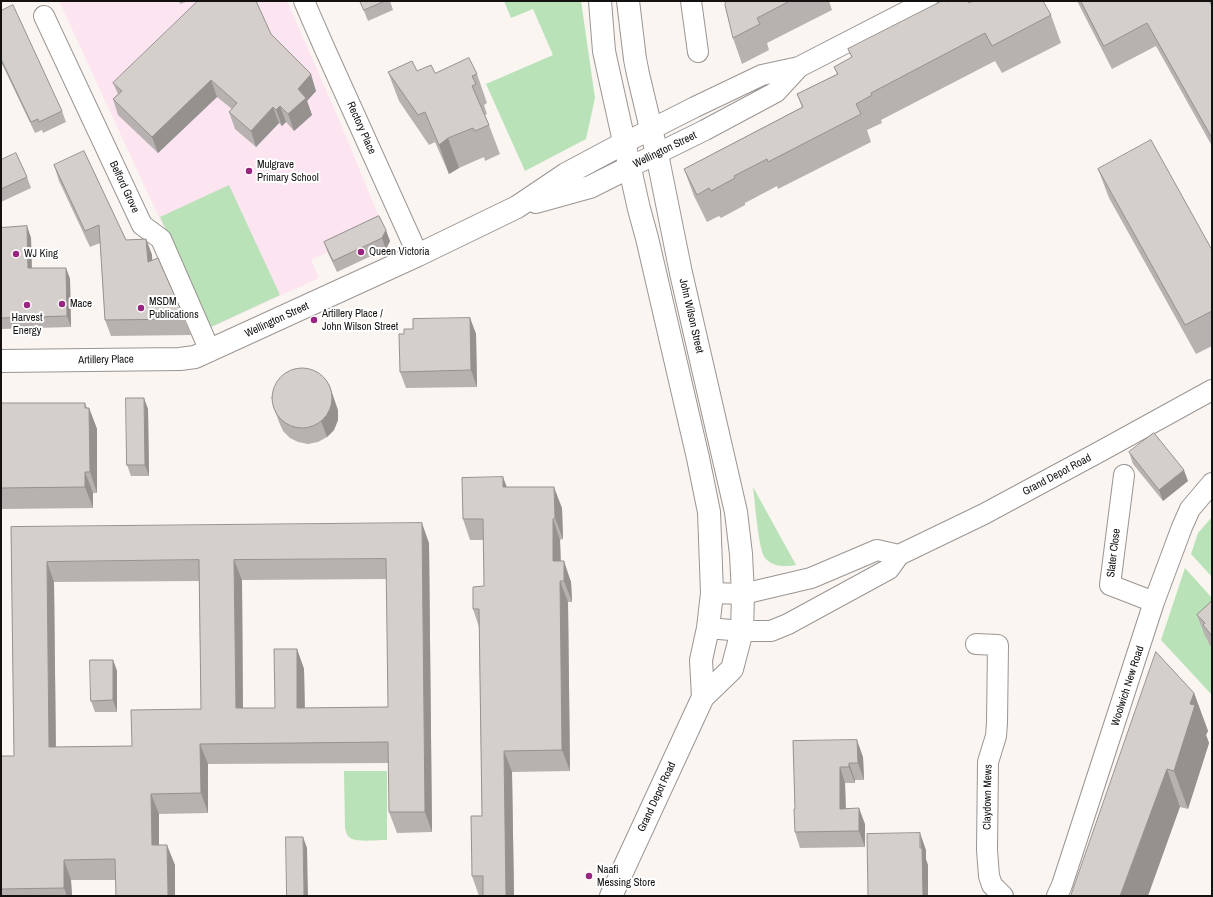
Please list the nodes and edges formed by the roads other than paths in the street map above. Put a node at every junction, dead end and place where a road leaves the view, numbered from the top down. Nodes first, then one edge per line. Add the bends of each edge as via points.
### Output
1 (304, 1) edge
2 (600, 1) edge
3 (628, 1) edge
4 (691, 1) edge
5 (928, 1) edge
6 (44, 16) dead end
7 (698, 52) dead end
8 (799, 67) junction
9 (651, 130) junction
10 (624, 143) junction
11 (657, 154) junction
12 (630, 167) junction
13 (517, 207) junction
14 (418, 255) junction
15 (210, 351) junction
16 (1, 361) edge
17 (1212, 390) edge
18 (1124, 475) dead end
19 (1212, 483) edge
20 (899, 555) junction
21 (712, 593) junction
22 (743, 594) junction
23 (1154, 602) junction
24 (708, 628) junction
25 (742, 632) junction
26 (976, 644) dead end
27 (703, 697) junction
28 (611, 896) edge
29 (1002, 896) edge
30 (1057, 896) edge

1 - 14 street, Rectory Place
2 - 10 main road via 604,51
3 - 9 main road, John Wilson Street via 635,59
4 - 7 street
5 - 8 street, Wellington Street
6 - 15 street, Belford Grove via 142,225 160,239
8 - 9 street, Wellington Street via 762,75
8 - 11 street, Wellington Street via 776,92
9 - 10 street, Wellington Street
9 - 11 main road, John Wilson Street
10 - 12 main road
10 - 13 main road, Wellington Street via 566,174
11 - 12 street, Wellington Street
11 - 22 main road, John Wilson Street via 681,273 736,512
12 - 13 main road, Wellington Street via 590,187
12 - 21 main road via 709,512
13 - 14 main road, Wellington Street
14 - 15 main road, Wellington Street
15 - 16 main road, Artillery Place via 196,357 180,359
17 - 20 street, Grand Depot Road via 984,514
18 - 23 street, Slater Close via 1110,585
19 - 23 street, Woolwich New Road via 1190,509
20 - 22 street via 877,550 811,578
20 - 25 street, Grand Depot Road via 889,569 788,624 771,631
21 - 22 street
21 - 24 main road, Grand Depot Road
22 - 25 main road, John Wilson Street
23 - 30 street, Woolwich New Road
24 - 25 street, Grand Depot Road
24 - 27 main road, Grand Depot Road via 701,660
25 - 27 main road, Grand Depot Road via 732,669
26 - 29 street, Claydown Mews via 998,645 998,723 988,762 986,850 988,876
27 - 28 main road, Grand Depot Road

